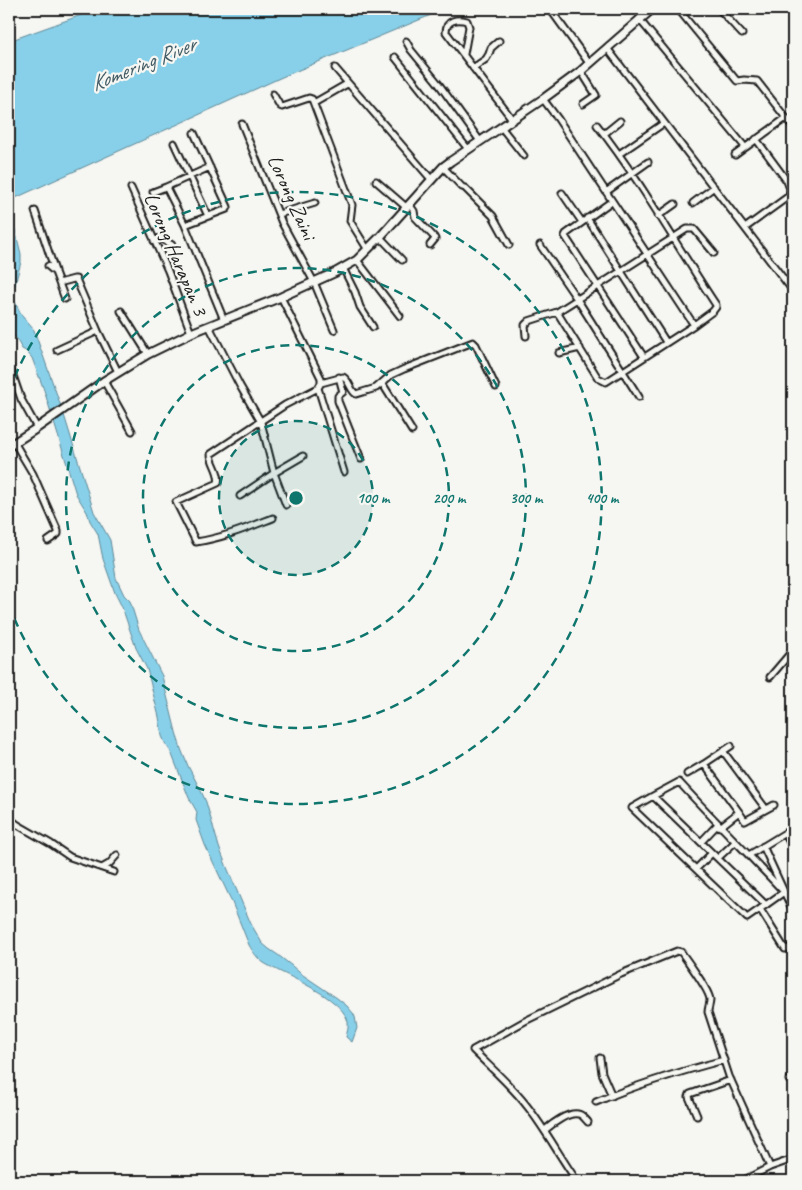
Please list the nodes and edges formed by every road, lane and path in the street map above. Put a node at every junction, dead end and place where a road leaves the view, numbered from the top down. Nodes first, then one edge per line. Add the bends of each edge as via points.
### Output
1 (550, 9) edge
2 (637, 9) edge
3 (652, 9) edge
4 (678, 9) edge
5 (719, 9) edge
6 (641, 18) junction
7 (742, 34) dead end
8 (406, 41) dead end
9 (500, 41) dead end
10 (607, 48) junction
11 (464, 54) junction
12 (395, 57) dead end
13 (589, 63) junction
14 (335, 68) dead end
15 (473, 68) junction
16 (581, 71) junction
17 (347, 84) junction
18 (273, 94) dead end
19 (543, 98) junction
20 (314, 103) junction
21 (583, 104) dead end
22 (786, 118) junction
23 (512, 119) junction
24 (620, 121) dead end
25 (242, 124) dead end
26 (664, 124) junction
27 (597, 125) dead end
28 (501, 127) junction
29 (793, 127) edge
30 (194, 133) dead end
31 (604, 134) junction
32 (756, 139) junction
33 (480, 141) junction
34 (174, 142) dead end
35 (745, 148) junction
36 (468, 149) junction
37 (619, 154) junction
38 (735, 155) dead end
39 (524, 156) dead end
40 (648, 162) dead end
41 (210, 167) junction
42 (443, 167) junction
43 (632, 174) junction
44 (189, 176) junction
45 (431, 179) junction
46 (376, 181) dead end
47 (166, 187) junction
48 (714, 187) junction
49 (131, 188) dead end
50 (153, 192) dead end
51 (606, 192) junction
52 (562, 194) dead end
53 (612, 201) junction
54 (315, 203) dead end
55 (693, 203) dead end
56 (675, 204) dead end
57 (408, 206) junction
58 (35, 211) dead end
59 (279, 214) junction
60 (208, 216) junction
61 (658, 216) junction
62 (587, 218) junction
63 (582, 222) junction
64 (185, 225) junction
65 (745, 228) junction
66 (380, 236) junction
67 (673, 238) junction
68 (154, 241) junction
69 (172, 245) dead end
70 (430, 245) dead end
71 (509, 245) dead end
72 (540, 245) dead end
73 (368, 250) junction
74 (714, 253) dead end
75 (648, 254) junction
76 (356, 260) junction
77 (402, 260) dead end
78 (48, 266) dead end
79 (343, 268) junction
80 (622, 271) junction
81 (55, 272) junction
82 (314, 282) junction
83 (60, 283) junction
84 (598, 286) junction
85 (793, 291) edge
86 (281, 297) junction
87 (65, 299) dead end
88 (577, 299) junction
89 (121, 311) dead end
90 (557, 312) junction
91 (400, 316) dead end
92 (224, 320) junction
93 (694, 325) junction
94 (209, 326) junction
95 (373, 328) dead end
96 (334, 330) dead end
97 (98, 331) junction
98 (191, 334) junction
99 (526, 336) dead end
100 (666, 342) junction
101 (580, 348) junction
102 (57, 350) dead end
103 (559, 353) dead end
104 (148, 354) junction
105 (644, 357) junction
106 (9, 364) edge
107 (622, 370) junction
108 (118, 372) junction
109 (339, 377) junction
110 (104, 381) junction
111 (382, 383) junction
112 (320, 386) junction
113 (496, 387) dead end
114 (638, 397) dead end
115 (260, 422) junction
116 (37, 428) junction
117 (132, 431) dead end
118 (412, 431) dead end
119 (12, 444) edge
120 (302, 456) dead end
121 (361, 459) dead end
122 (344, 472) dead end
123 (274, 473) junction
124 (240, 496) dead end
125 (286, 505) dead end
126 (273, 518) dead end
127 (48, 541) dead end
128 (793, 650) edge
129 (770, 677) dead end
130 (731, 746) dead end
131 (723, 751) junction
132 (704, 764) junction
133 (687, 774) dead end
134 (653, 796) junction
135 (774, 805) dead end
136 (766, 809) junction
137 (739, 812) junction
138 (9, 818) edge
139 (719, 826) junction
140 (792, 828) edge
141 (785, 833) junction
142 (701, 842) junction
143 (735, 842) junction
144 (763, 846) junction
145 (793, 849) edge
146 (712, 853) junction
147 (117, 855) dead end
148 (749, 855) junction
149 (718, 858) junction
150 (102, 868) junction
151 (696, 869) junction
152 (114, 872) dead end
153 (784, 892) junction
154 (766, 905) junction
155 (760, 909) junction
156 (793, 911) edge
157 (793, 947) edge
158 (600, 1058) dead end
159 (724, 1060) junction
160 (731, 1080) junction
161 (612, 1096) junction
162 (596, 1102) dead end
163 (697, 1116) dead end
164 (588, 1122) dead end
165 (544, 1130) junction
166 (793, 1159) edge
167 (770, 1167) junction
168 (577, 1181) edge
169 (742, 1181) edge

1 - 13 street
2 - 6 street
3 - 6 main road
4 - 22 street via 737,81 757,81
5 - 7 street
6 - 10 main road
6 - 35 street
8 - 33 street
9 - 15 street via 491,48 486,59
10 - 13 main road
10 - 26 street
11 - 11 street via 469,24 458,19 450,22 445,31
11 - 15 street
12 - 36 street
13 - 16 main road
14 - 17 street
15 - 23 street
16 - 19 main road
16 - 21 street via 596,94
17 - 20 street
17 - 45 street
18 - 20 street via 281,107 310,98
19 - 23 main road
19 - 51 street
20 - 73 street via 353,209 351,223
22 - 29 street
22 - 32 street
23 - 28 main road
24 - 31 street
25 - 59 street, Lorong Zaini
26 - 37 street
26 - 48 street
27 - 31 street
28 - 33 main road
28 - 39 street
30 - 41 street
31 - 37 street
32 - 35 street
32 - 65 street via 787,181 790,194
33 - 36 main road
34 - 44 street
35 - 38 street
36 - 42 main road
37 - 43 street
40 - 43 street
41 - 44 street
41 - 60 street via 228,207
42 - 45 main road
42 - 71 street via 493,216
43 - 51 street
43 - 61 street
44 - 47 street
44 - 60 street
45 - 57 main road
46 - 57 street
47 - 50 street
47 - 64 street
48 - 55 street
48 - 65 street
49 - 68 street, Lorong Harapan 3
51 - 53 street
52 - 63 street
53 - 62 street
53 - 75 street
54 - 59 street
56 - 61 street
57 - 66 main road
57 - 70 street via 434,237
58 - 81 street
59 - 82 street, Lorong Zaini
60 - 64 street
61 - 67 street
62 - 63 street
62 - 80 street
63 - 84 street via 565,236
64 - 92 street
65 - 85 street
66 - 73 main road
66 - 77 street
67 - 74 street via 687,228 692,229
67 - 75 street
67 - 93 street via 716,304 716,309
68 - 69 street via 160,238
68 - 98 street, Lorong Harapan 3
72 - 88 street
73 - 76 main road
75 - 80 street
75 - 93 street
76 - 79 main road
76 - 91 street
78 - 81 street
79 - 82 main road
79 - 95 street
80 - 84 street
80 - 100 street
81 - 83 street
82 - 86 main road
82 - 96 street, Lorong Zaini
83 - 87 street
83 - 97 street via 76,279
84 - 88 street
84 - 105 street
86 - 92 main road
86 - 112 street via 321,378
88 - 90 street
88 - 107 street
89 - 104 street
90 - 99 street via 529,321 525,325
90 - 101 street
92 - 94 main road
93 - 100 street
94 - 98 main road
94 - 115 street
97 - 102 street
97 - 108 street
98 - 104 main road
100 - 105 street
101 - 103 street
101 - 107 street via 601,381 606,382
104 - 108 main road
105 - 107 street
106 - 116 street via 21,399
107 - 114 street
108 - 110 main road
109 - 111 street via 345,377 355,394
109 - 112 street
109 - 121 street via 343,392 338,401
110 - 116 main road
110 - 117 street
111 - 113 street via 404,369 473,342
111 - 118 street
112 - 115 street
112 - 122 street
115 - 123 street
115 - 126 street via 210,454 220,479 218,483 176,502 196,542
116 - 119 main road
119 - 127 street via 33,474 58,531
120 - 123 street
123 - 124 street
123 - 125 street
128 - 129 street
130 - 131 street
131 - 132 street
131 - 136 street
132 - 133 street
132 - 137 street
134 - 139 street via 678,782
134 - 142 street
134 - 151 street via 632,808
135 - 136 street
136 - 137 street via 745,821
137 - 139 street
138 - 150 street via 70,857
139 - 142 street
139 - 143 street
140 - 141 street
141 - 144 street
141 - 145 street
142 - 146 street
143 - 148 street
143 - 149 street
144 - 148 street
144 - 153 street
146 - 149 street
146 - 151 street
147 - 150 street
148 - 153 street
149 - 154 street
150 - 152 street
151 - 155 street via 747,918
153 - 154 street
153 - 156 street
154 - 155 street
155 - 157 street via 785,949
158 - 161 street via 602,1073
159 - 160 street
159 - 161 street
159 - 165 street via 708,1012 709,996 681,952 675,951 525,1021 473,1050 517,1094
160 - 163 street via 690,1094
160 - 167 street
161 - 162 street
164 - 165 street via 577,1114 563,1118
165 - 168 street
166 - 167 street
167 - 169 street

